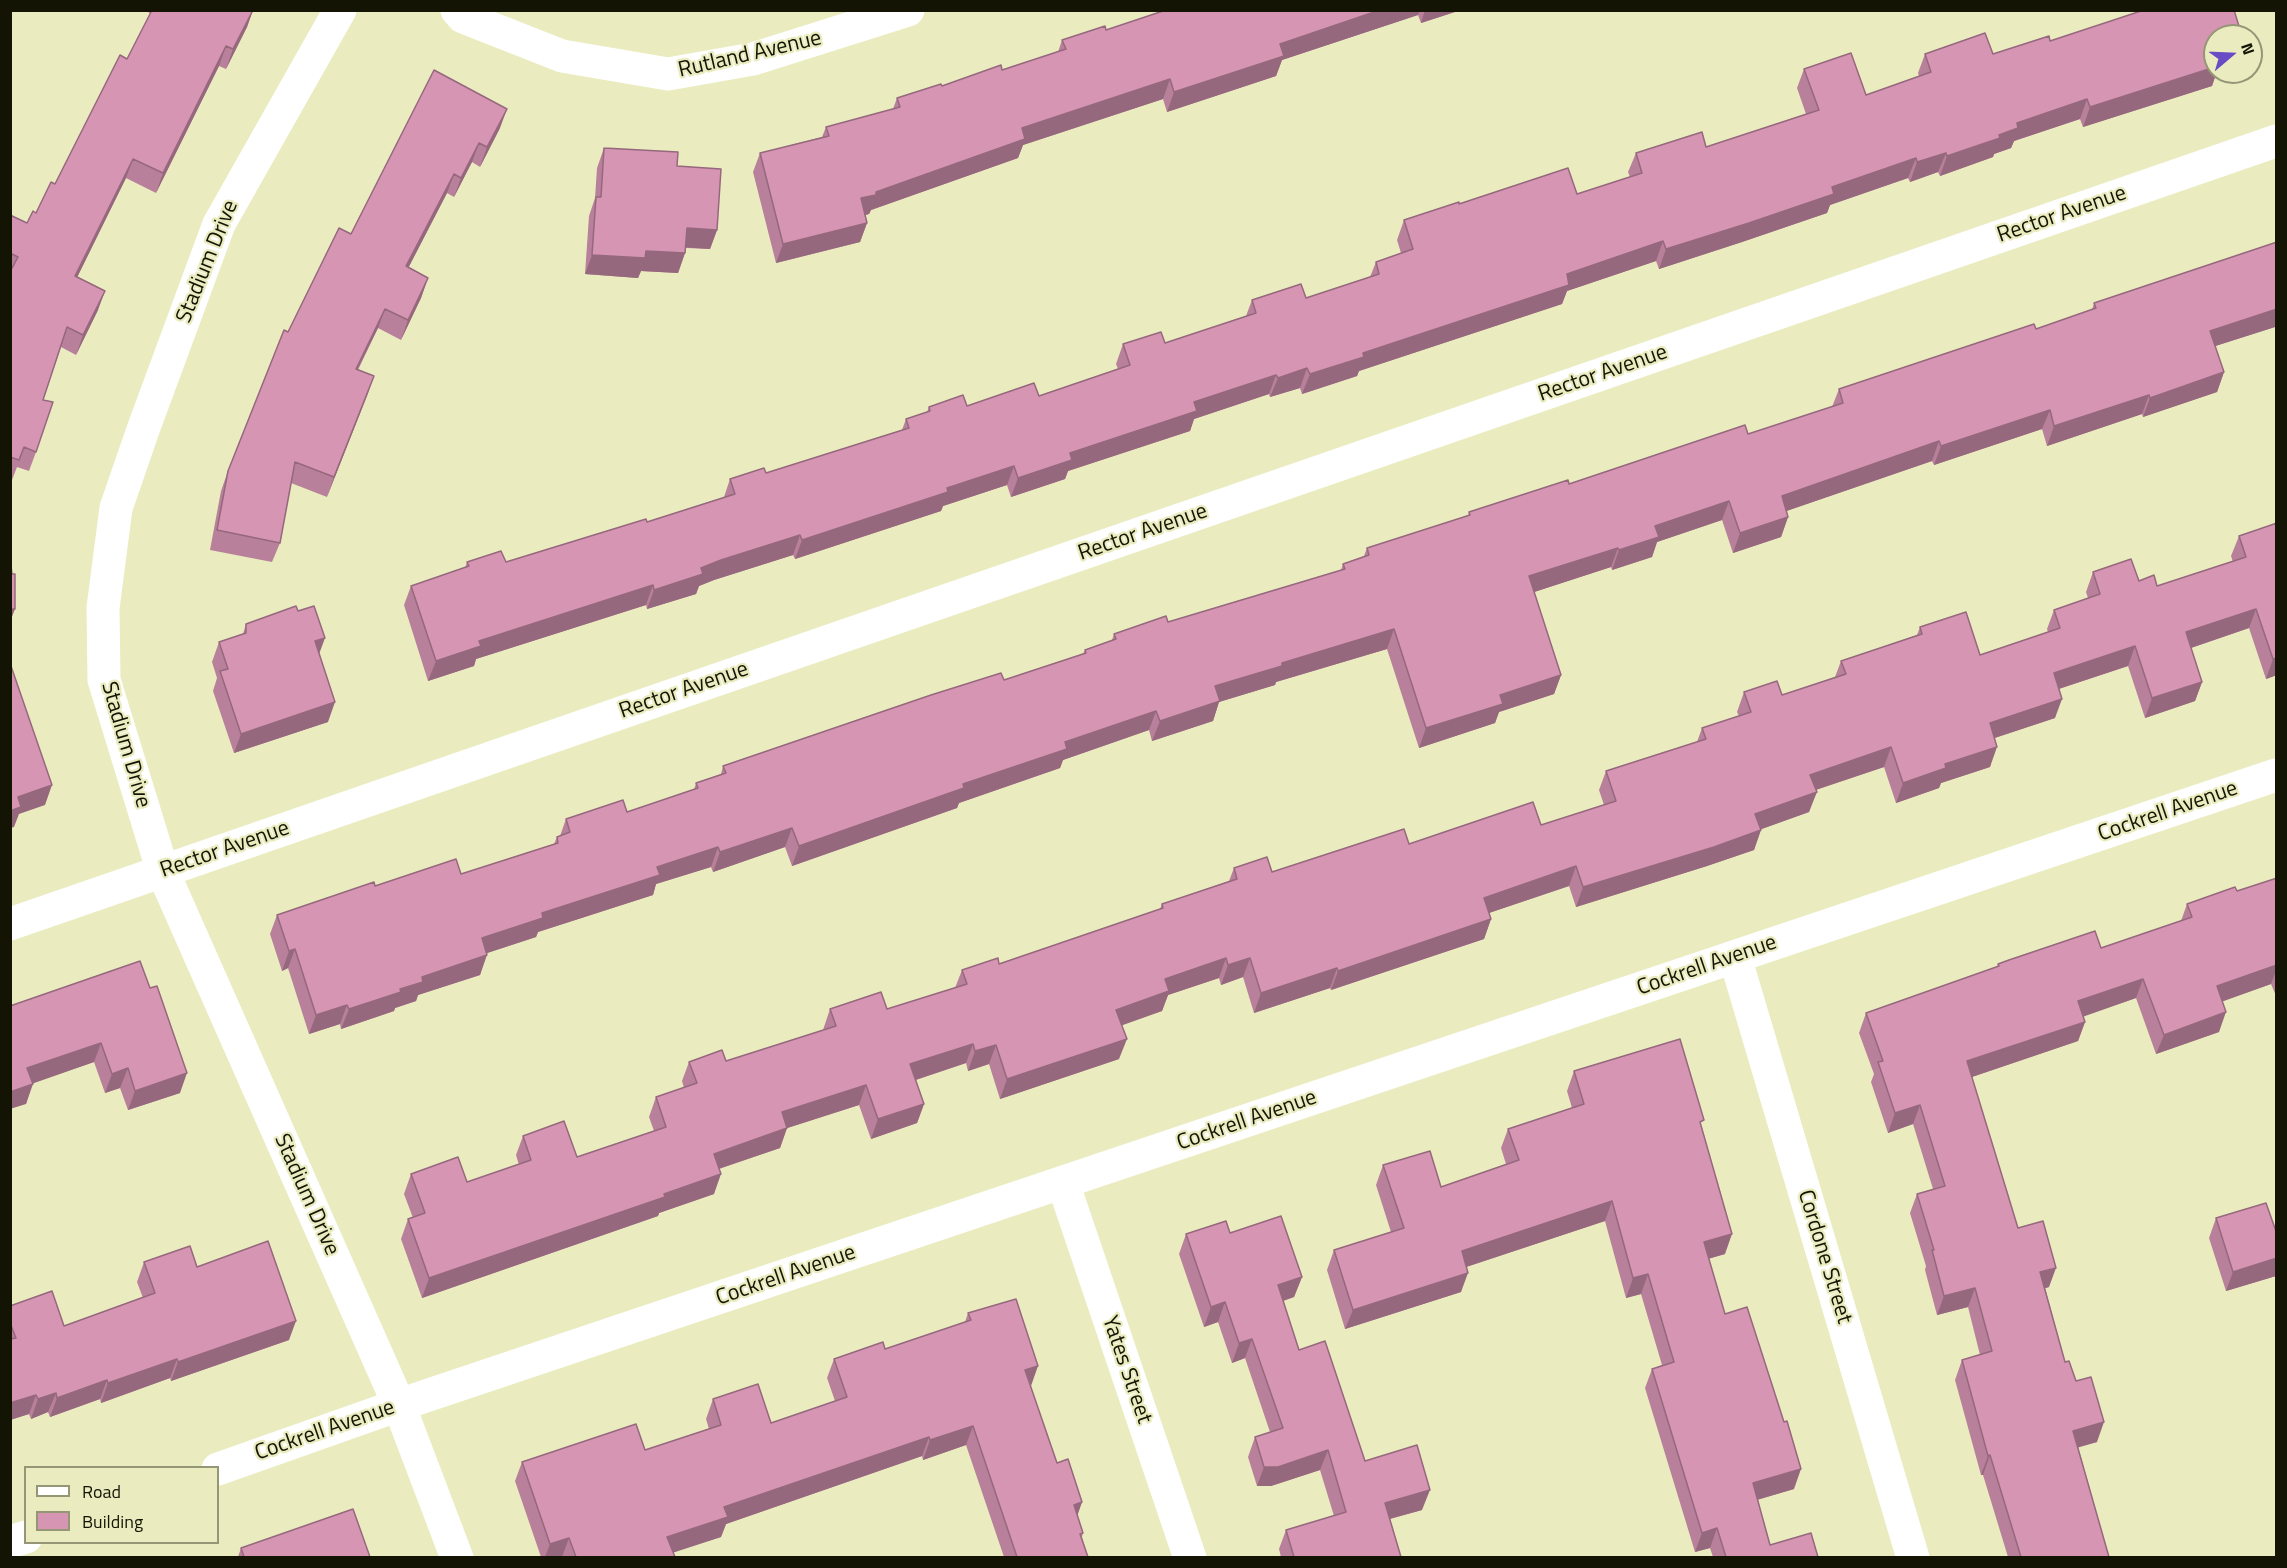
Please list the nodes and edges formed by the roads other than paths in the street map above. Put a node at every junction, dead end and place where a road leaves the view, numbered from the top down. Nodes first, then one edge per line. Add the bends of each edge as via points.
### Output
1 (340, 10) edge
2 (457, 10) edge
3 (908, 10) edge
4 (2277, 141) edge
5 (2277, 775) edge
6 (163, 872) junction
7 (10, 924) edge
8 (1735, 957) junction
9 (1063, 1183) junction
10 (399, 1405) junction
11 (219, 1469) edge
12 (457, 1557) edge
13 (1190, 1557) edge
14 (1913, 1557) edge

1 - 6 street, Stadium Drive via 219,224 116,508 103,608 104,680
2 - 3 street, Rutland Avenue via 463,17 562,56 668,74 753,58
4 - 6 street, Rector Avenue
5 - 8 street, Cockrell Avenue
6 - 7 street, Rector Avenue
6 - 10 street, Stadium Drive
8 - 9 street, Cockrell Avenue
8 - 14 street, Cordone Street
9 - 10 street, Cockrell Avenue
9 - 13 street, Yates Street
10 - 11 street, Cockrell Avenue
10 - 12 street, Stadium Drive

